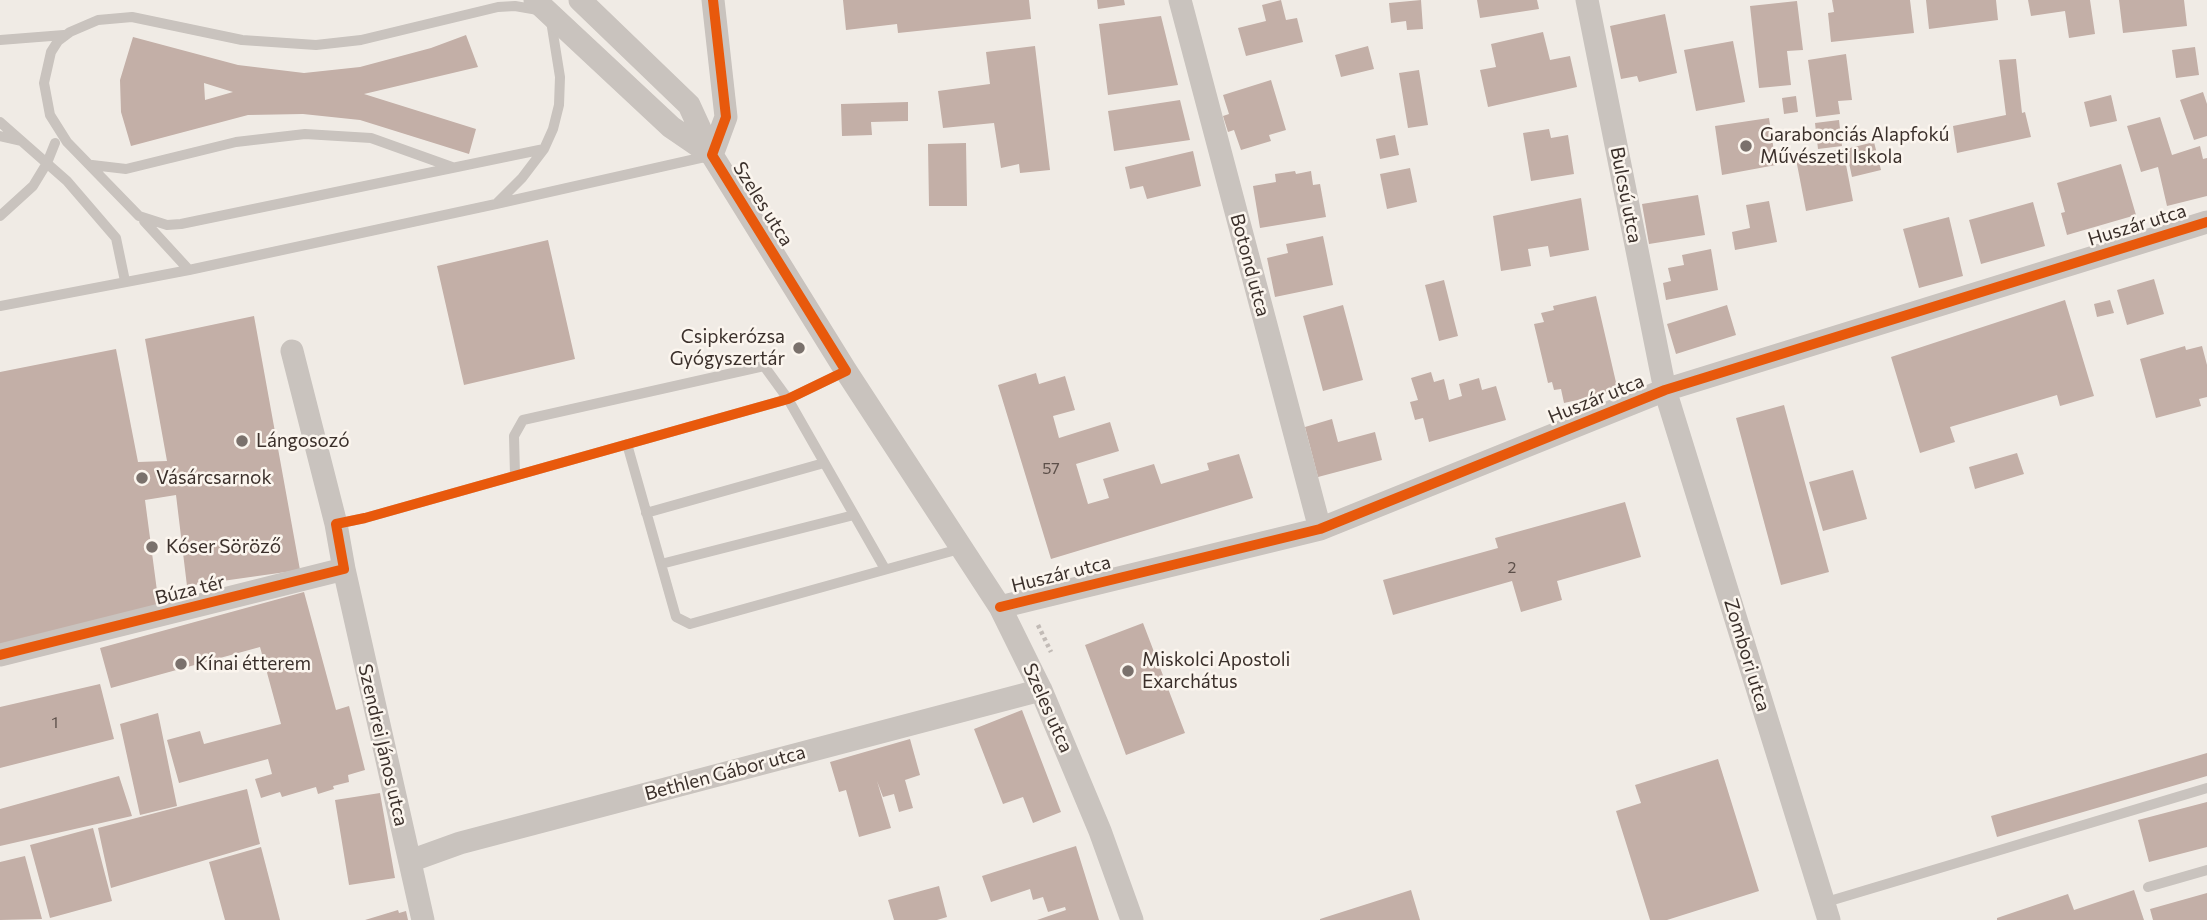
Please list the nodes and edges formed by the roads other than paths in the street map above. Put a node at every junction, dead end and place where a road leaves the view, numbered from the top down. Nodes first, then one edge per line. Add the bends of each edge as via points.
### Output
1 (580, 0) edge
2 (713, 0) edge
3 (1180, 0) edge
4 (1587, 0) edge
5 (501, 3) edge
6 (542, 7) edge
7 (65, 35) junction
8 (0, 40) edge
9 (0, 121) edge
10 (55, 126) junction
11 (0, 136) edge
12 (24, 141) junction
13 (55, 143) junction
14 (544, 149) junction
15 (712, 155) junction
16 (47, 163) junction
17 (92, 165) junction
18 (454, 168) junction
19 (66, 181) junction
20 (496, 204) junction
21 (0, 216) edge
22 (139, 216) junction
23 (2207, 222) edge
24 (189, 270) junction
25 (125, 281) junction
26 (0, 306) edge
27 (292, 351) dead end
28 (846, 371) junction
29 (1665, 390) junction
30 (788, 399) junction
31 (627, 444) junction
32 (824, 463) junction
33 (515, 475) junction
34 (646, 513) junction
35 (854, 515) junction
36 (336, 524) junction
37 (1320, 529) junction
38 (963, 548) junction
39 (661, 564) junction
40 (344, 569) junction
41 (885, 569) junction
42 (1000, 607) junction
43 (0, 655) edge
44 (1041, 690) junction
45 (2207, 788) edge
46 (410, 861) junction
47 (2207, 870) edge
48 (2148, 887) dead end
49 (1826, 911) edge
50 (423, 920) edge
51 (1132, 920) edge

1 - 15 street, Szeles utca via 689,105
2 - 15 street, Szeles utca via 726,117
3 - 37 street, Botond utca
4 - 29 street, Bulcsú utca
5 - 6 lane
5 - 7 lane via 361,40 316,45 242,40 132,17 98,20
6 - 14 lane via 557,51 559,105
6 - 15 street, Szeles utca via 671,127
7 - 8 lane
7 - 10 lane via 51,52 46,72 45,96
9 - 12 lane
10 - 13 lane
10 - 17 lane
11 - 12 lane
12 - 16 lane
13 - 16 lane
13 - 19 lane
14 - 18 lane
14 - 20 lane
15 - 20 lane
15 - 28 street, Szeles utca
16 - 19 lane
16 - 21 lane via 33,186
17 - 18 lane via 126,169 236,142 305,134 371,138
17 - 22 lane
18 - 22 lane via 181,224 156,223
19 - 25 lane via 116,237
20 - 24 lane
22 - 24 lane
23 - 29 street, Huszár utca
24 - 25 lane
25 - 26 lane
27 - 36 street
28 - 30 lane
28 - 38 street, Szeles utca
29 - 37 street, Huszár utca
29 - 49 street, Zombori utca
30 - 31 lane
30 - 32 lane
30 - 33 lane via 764,366 523,420 514,436
31 - 33 lane
31 - 34 lane
32 - 34 lane
32 - 35 lane
33 - 36 lane
34 - 39 lane
35 - 39 lane
35 - 41 lane
36 - 40 street
37 - 42 street, Huszár utca
38 - 41 lane
38 - 42 street, Szeles utca
39 - 41 lane via 676,617 690,624
40 - 43 street, Búza tér
40 - 46 street, Szendrei János utca
42 - 44 street, Szeles utca
44 - 46 street, Bethlen Gábor utca via 460,843
44 - 51 street, Szeles utca
45 - 49 lane
46 - 50 street, Szendrei János utca
47 - 48 lane

